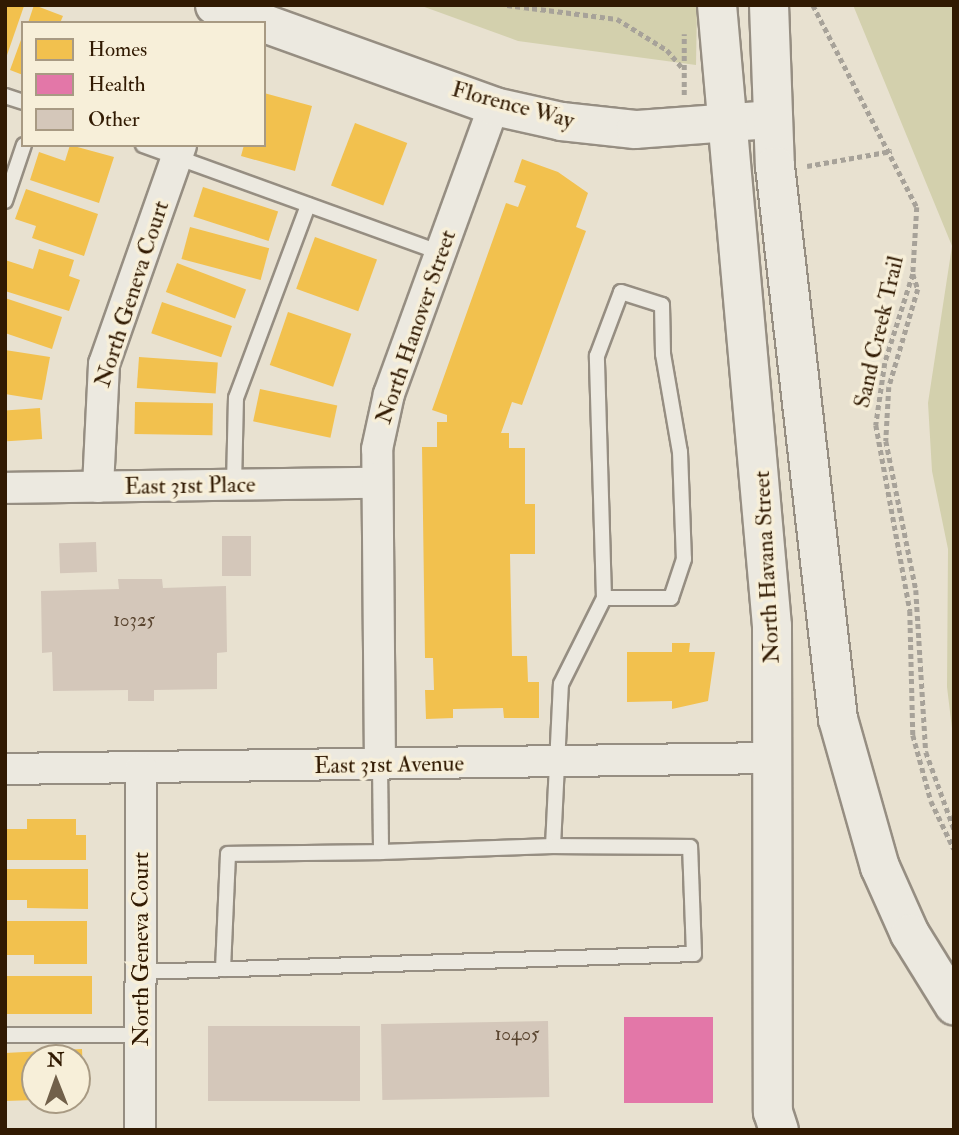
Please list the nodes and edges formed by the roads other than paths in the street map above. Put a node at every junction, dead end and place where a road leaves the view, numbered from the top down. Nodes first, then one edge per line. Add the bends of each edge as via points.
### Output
1 (769, 5) edge
2 (701, 12) edge
3 (221, 13) edge
4 (255, 21) edge
5 (266, 24) edge
6 (494, 106) junction
7 (772, 119) junction
8 (727, 124) junction
9 (23, 147) edge
10 (155, 147) edge
11 (179, 151) edge
12 (5, 201) edge
13 (308, 205) junction
14 (441, 253) junction
15 (376, 483) junction
16 (234, 485) junction
17 (98, 487) junction
18 (5, 488) edge
19 (604, 598) junction
20 (772, 758) junction
21 (555, 763) junction
22 (380, 765) junction
23 (141, 768) junction
24 (5, 769) edge
25 (553, 846) junction
26 (382, 852) junction
27 (223, 969) junction
28 (141, 972) junction
29 (954, 1005) edge
30 (141, 1034) junction
31 (5, 1035) edge
32 (140, 1130) edge
33 (779, 1130) edge

1 - 7 main road, North Havana Street
2 - 8 main road, North Havana Street
3 - 4 street, Florence Way
5 - 6 street, Florence Way
6 - 8 street, Florence Way via 604,127
6 - 14 street, North Hanover Street
7 - 8 street, Florence Way
7 - 29 main road, North Havana Street via 844,751 888,886
8 - 20 main road, North Havana Street via 764,483
9 - 12 lane
10 - 11 lane
11 - 13 lane
11 - 17 street, North Geneva Court via 104,364
13 - 14 lane
13 - 16 lane via 236,398
14 - 15 street, North Hanover Street via 389,394
15 - 16 street, East 31st Place
15 - 22 street, North Hanover Street
16 - 17 street, East 31st Place
17 - 18 street, East 31st Place
19 - 19 lane via 597,356 621,292 663,305 663,354 680,452 684,559 671,597
19 - 21 lane via 561,684
20 - 21 street, East 31st Avenue
20 - 33 main road, North Havana Street via 773,1112
21 - 22 street, East 31st Avenue
21 - 25 lane
22 - 23 street, East 31st Avenue
22 - 26 lane
23 - 24 street, East 31st Avenue
23 - 28 street, North Geneva Court
25 - 26 lane
25 - 27 lane via 690,846 694,954
26 - 27 lane via 228,854
27 - 28 lane
28 - 30 street, North Geneva Court
30 - 31 lane
30 - 32 street, North Geneva Court

